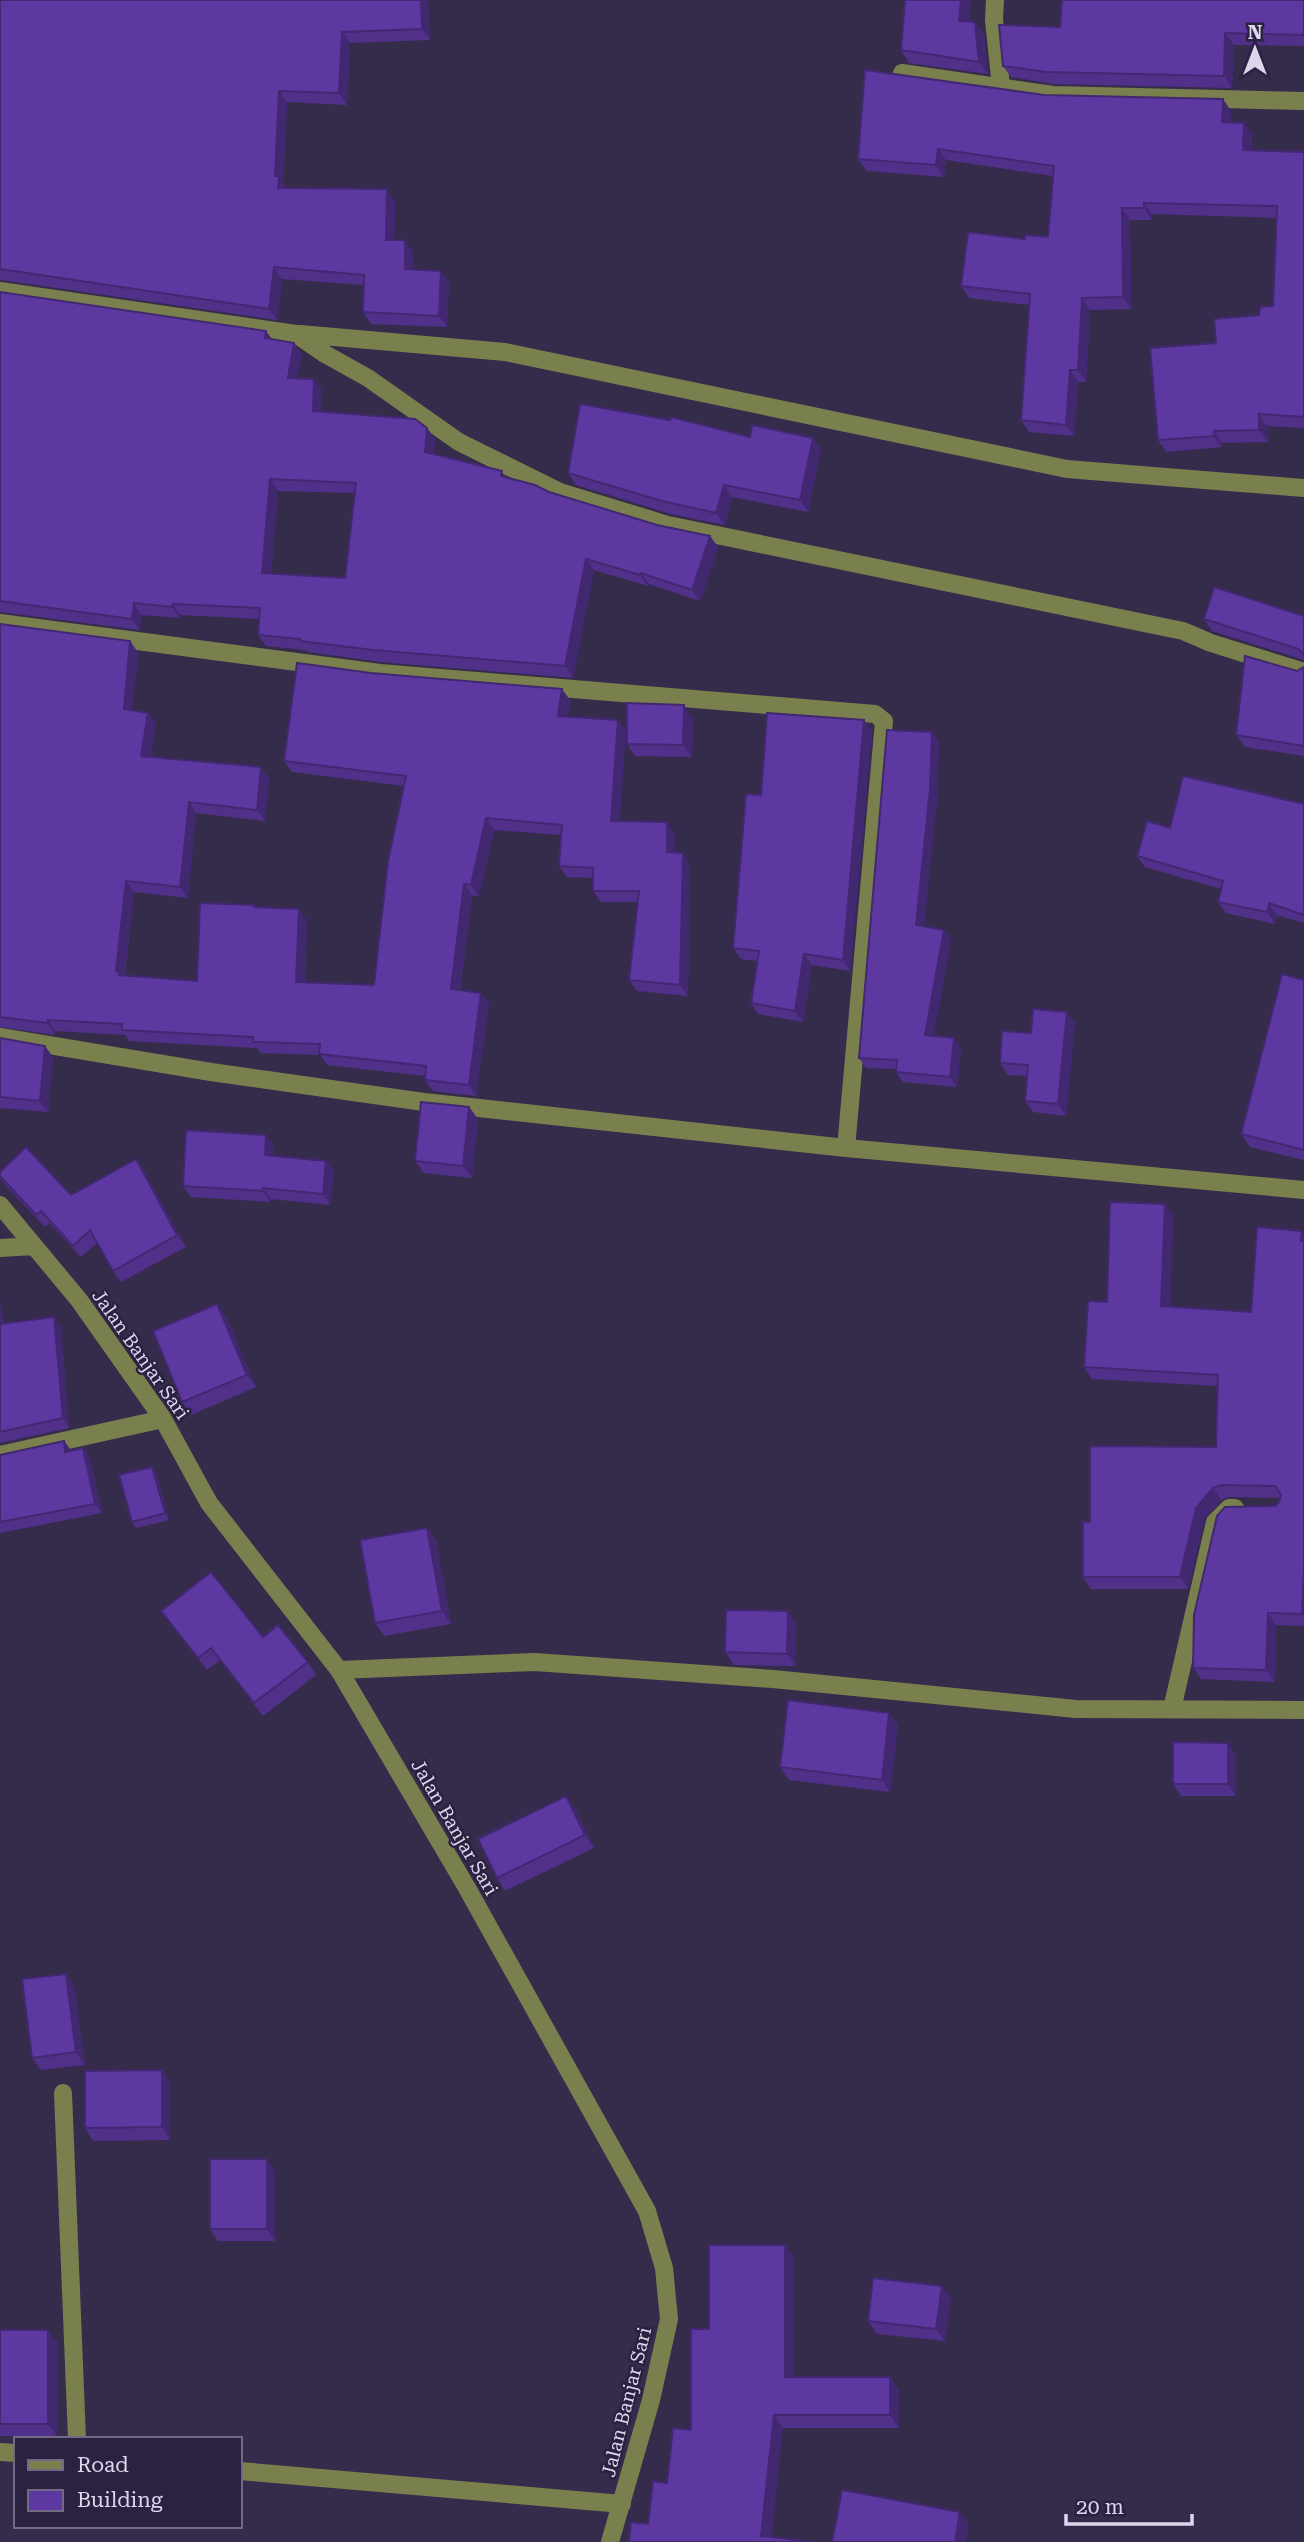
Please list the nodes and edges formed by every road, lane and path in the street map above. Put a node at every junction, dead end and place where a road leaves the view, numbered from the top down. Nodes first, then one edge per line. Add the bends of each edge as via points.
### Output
1 (995, 0) edge
2 (902, 73) edge
3 (1002, 87) junction
4 (1304, 101) edge
5 (0, 291) edge
6 (296, 334) junction
7 (1304, 488) edge
8 (0, 624) edge
9 (1304, 672) edge
10 (0, 1037) edge
11 (846, 1148) junction
12 (1304, 1190) edge
13 (0, 1205) edge
14 (34, 1246) junction
15 (0, 1248) edge
16 (163, 1419) junction
17 (0, 1455) edge
18 (1254, 1508) edge
19 (339, 1670) junction
20 (1172, 1709) junction
21 (1304, 1710) edge
22 (63, 2093) dead end
23 (76, 2437) edge
24 (242, 2471) edge
25 (622, 2504) junction
26 (610, 2542) edge

1 - 3 street
2 - 3 street
3 - 4 street via 1053,95
5 - 6 street
6 - 7 street via 505,352 1067,469
6 - 9 street via 459,442 560,492 668,524 1184,631
8 - 11 street via 380,673 881,717
10 - 11 street via 411,1101
11 - 12 street
13 - 14 street, Jalan Banjar Sari
14 - 15 street
14 - 16 street, Jalan Banjar Sari via 79,1300
16 - 17 street
16 - 19 street, Jalan Banjar Sari via 209,1503
18 - 20 street via 1229,1508 1215,1522
19 - 20 street via 535,1662 773,1679 1076,1709
19 - 25 street, Jalan Banjar Sari via 647,2211 664,2268 669,2319
20 - 21 street
22 - 23 street
24 - 25 street
25 - 26 street, Jalan Banjar Sari

